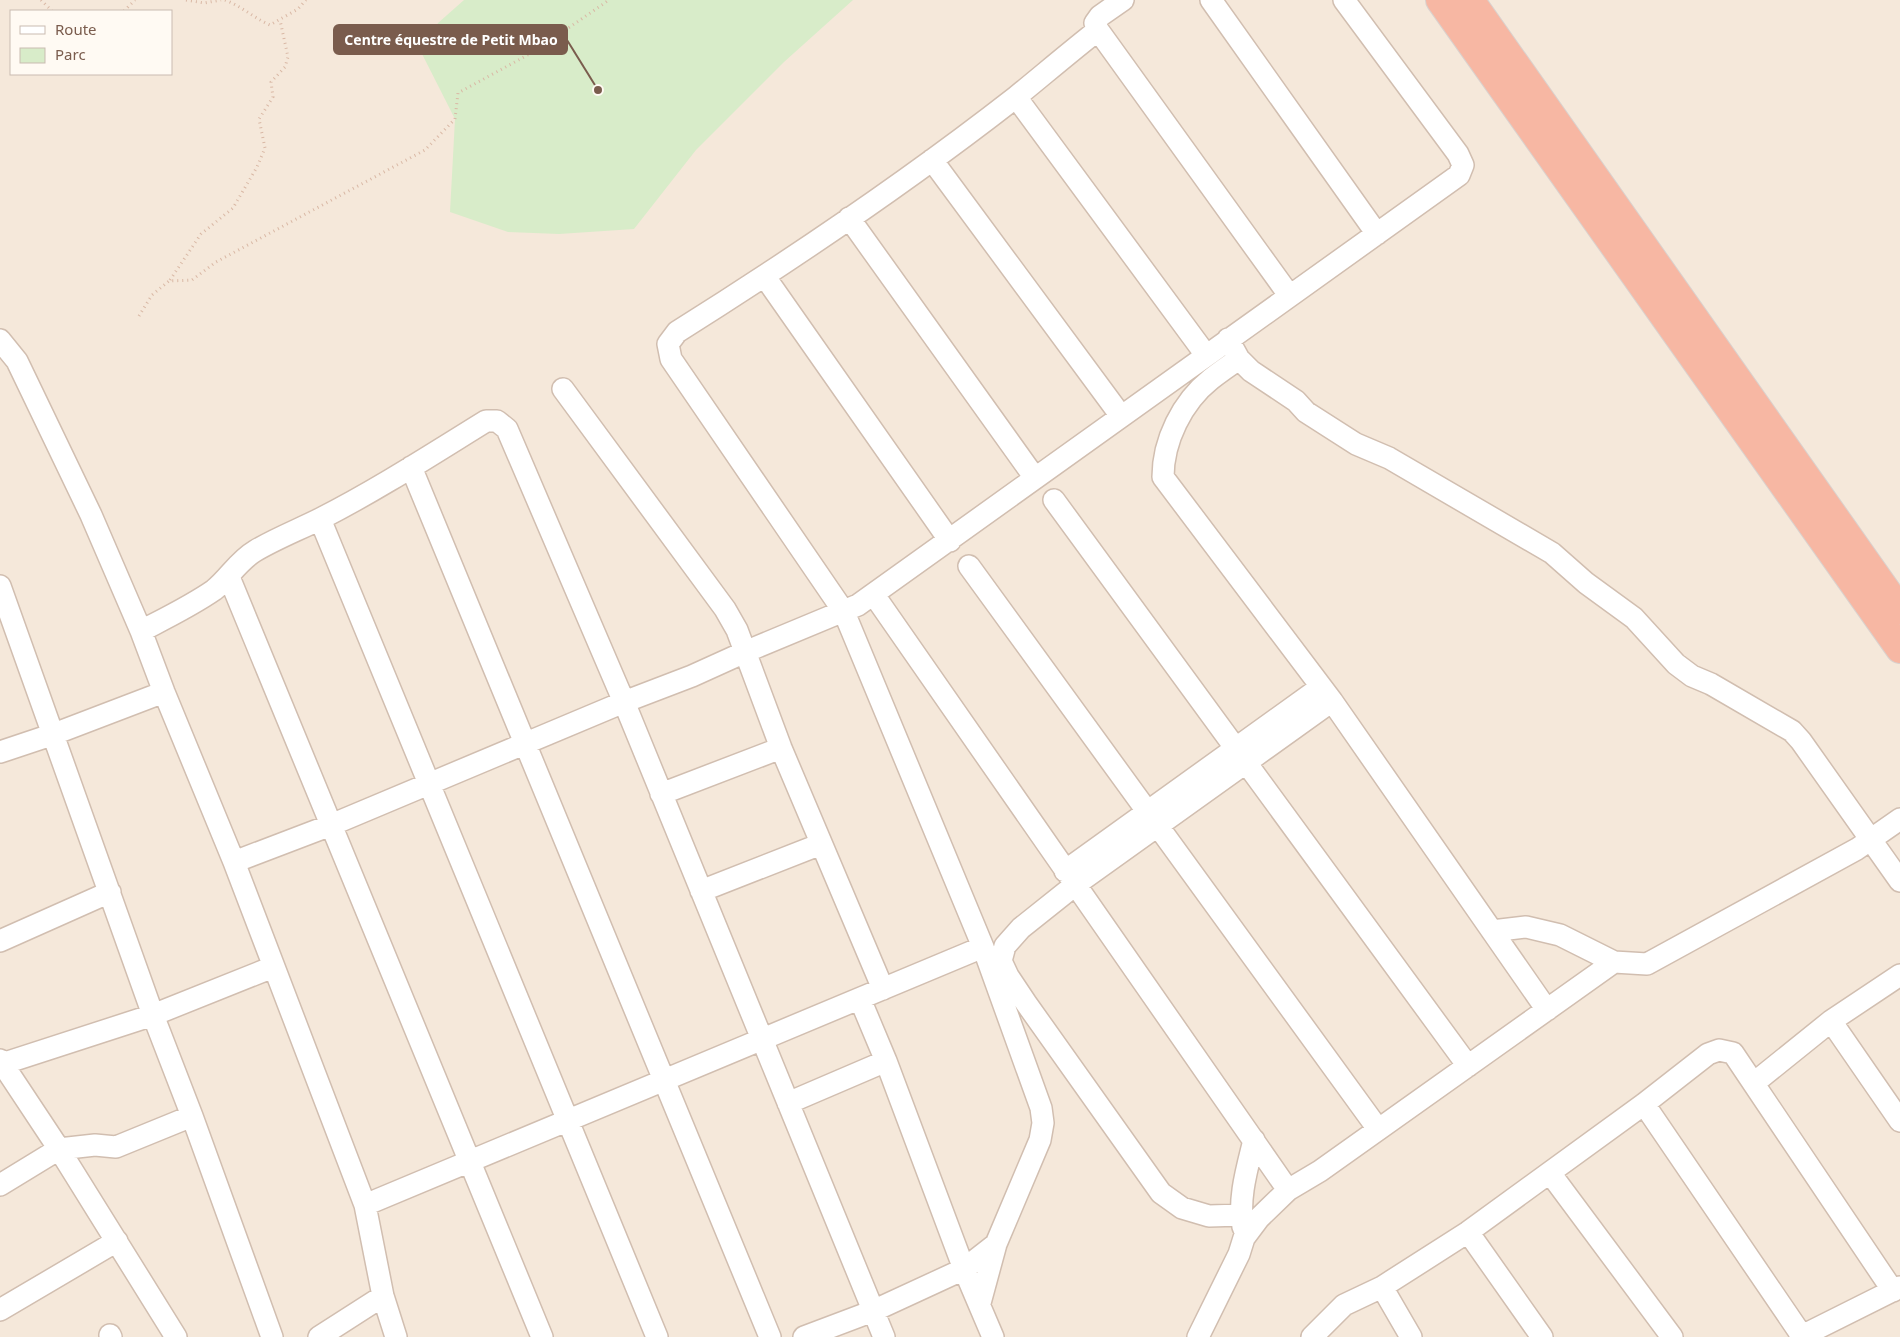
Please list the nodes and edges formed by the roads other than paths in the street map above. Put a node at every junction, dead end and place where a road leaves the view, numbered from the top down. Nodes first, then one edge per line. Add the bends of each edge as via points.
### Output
1 (1123, 0) edge
2 (1210, 0) edge
3 (1344, 0) edge
4 (1440, 0) edge
5 (1470, 0) edge
6 (1098, 30) junction
7 (1016, 97) junction
8 (932, 160) junction
9 (849, 218) junction
10 (1377, 234) junction
11 (765, 276) junction
12 (1289, 295) junction
13 (1228, 339) junction
14 (0, 340) edge
15 (1206, 354) junction
16 (1239, 359) junction
17 (564, 389) dead end
18 (1121, 416) junction
19 (411, 467) junction
20 (1035, 478) junction
21 (1054, 500) dead end
22 (320, 519) junction
23 (950, 541) junction
24 (969, 566) dead end
25 (230, 577) junction
26 (0, 586) edge
27 (874, 595) junction
28 (1900, 610) edge
29 (844, 612) junction
30 (6, 617) edge
31 (141, 631) junction
32 (1900, 649) edge
33 (745, 652) junction
34 (164, 692) junction
35 (1326, 694) junction
36 (624, 702) junction
37 (54, 734) junction
38 (525, 744) junction
39 (781, 748) junction
40 (0, 752) edge
41 (1241, 755) junction
42 (430, 784) junction
43 (661, 794) junction
44 (1153, 819) junction
45 (1900, 819) edge
46 (331, 825) junction
47 (1871, 840) junction
48 (821, 844) junction
49 (234, 862) junction
50 (1070, 878) junction
51 (1900, 881) edge
52 (701, 890) junction
53 (110, 892) junction
54 (1492, 931) junction
55 (0, 940) edge
56 (983, 947) junction
57 (1614, 962) junction
58 (273, 967) junction
59 (1900, 975) edge
60 (883, 989) junction
61 (860, 999) junction
62 (1547, 1010) junction
63 (153, 1015) junction
64 (1831, 1021) junction
65 (762, 1040) junction
66 (886, 1061) junction
67 (1, 1062) edge
68 (1468, 1066) junction
69 (664, 1080) junction
70 (1754, 1083) junction
71 (788, 1103) junction
72 (1644, 1104) junction
73 (192, 1116) junction
74 (568, 1121) junction
75 (1900, 1121) edge
76 (1378, 1129) junction
77 (1254, 1140) junction
78 (59, 1149) junction
79 (470, 1162) junction
80 (1550, 1173) junction
81 (0, 1185) edge
82 (1288, 1190) junction
83 (365, 1205) junction
84 (1241, 1215) junction
85 (1468, 1232) junction
86 (1244, 1238) junction
87 (117, 1241) junction
88 (996, 1244) junction
89 (964, 1269) junction
90 (1382, 1287) junction
91 (1896, 1289) edge
92 (383, 1296) junction
93 (980, 1303) junction
94 (0, 1310) edge
95 (873, 1311) junction
96 (176, 1337) edge
97 (272, 1337) edge
98 (319, 1337) edge
99 (396, 1337) edge
100 (542, 1337) edge
101 (657, 1337) edge
102 (770, 1337) edge
103 (804, 1337) edge
104 (884, 1337) edge
105 (993, 1337) edge
106 (1198, 1337) edge
107 (1312, 1337) edge
108 (1411, 1337) edge
109 (1542, 1337) edge
110 (1672, 1337) edge
111 (1801, 1337) edge

1 - 6 street via 1100,16 1095,23
2 - 10 street
3 - 10 street via 1463,165 1459,175
4 - 32 highway
5 - 28 highway
6 - 7 street
6 - 12 street
7 - 8 street
7 - 15 street
8 - 9 street
8 - 18 street
9 - 11 street
9 - 20 street
10 - 12 street
11 - 23 street
11 - 29 street via 677,332 668,344 671,359
12 - 13 street
13 - 15 street
13 - 16 street
14 - 31 street via 17,361
15 - 18 street
16 - 35 street via 1209,380 1177,421 1163,462 1163,477
16 - 47 street via 1251,372 1292,398 1306,412 1356,444 1389,458 1552,553 1634,618 1676,664 1692,676 1792,731
17 - 33 street via 725,609 738,630
18 - 20 street
19 - 22 street
19 - 36 street via 486,421 497,421 507,429
19 - 38 street
20 - 23 street
21 - 41 street
22 - 25 street via 256,550
22 - 42 street
23 - 27 street
24 - 44 street
25 - 31 street via 193,604
25 - 46 street
26 - 30 street
27 - 29 street
27 - 50 street
29 - 33 street
29 - 56 street
30 - 37 street
31 - 34 street
33 - 36 street
33 - 39 street
34 - 37 street
34 - 49 street
35 - 41 street
35 - 54 street
36 - 38 street
36 - 43 street
37 - 40 street
37 - 53 street
38 - 42 street
38 - 69 street
39 - 43 street
39 - 48 street
41 - 44 street
41 - 68 street
42 - 46 street
42 - 74 street
43 - 52 street
44 - 50 street
44 - 76 street
45 - 47 street
46 - 49 street
46 - 79 street
47 - 51 street
47 - 57 street via 1647,964
48 - 52 street
48 - 60 street
49 - 58 street
50 - 77 street
50 - 84 street via 1005,946 1001,961 1008,976 1161,1193 1182,1208 1209,1216
52 - 65 street
53 - 55 street
53 - 63 street
54 - 57 street via 1526,927 1560,936
54 - 62 street
56 - 60 street
56 - 88 street via 1041,1108 1042,1123 1040,1140
57 - 62 street
58 - 63 street
58 - 83 street
59 - 64 street
60 - 61 street
61 - 65 street
61 - 66 street
62 - 68 street
63 - 67 street
63 - 73 street
64 - 70 street
64 - 75 street
65 - 69 street
65 - 71 street
66 - 71 street
66 - 89 street
67 - 78 street
68 - 76 street
69 - 74 street
69 - 102 street
70 - 72 street via 1733,1054 1719,1050 1708,1054
70 - 91 street
71 - 95 street
72 - 80 street
72 - 111 street
73 - 78 street via 116,1147 95,1145
73 - 97 street
74 - 79 street
74 - 101 street
76 - 82 street
77 - 82 street
77 - 84 street via 1243,1186
78 - 81 street
78 - 87 street
79 - 83 street
79 - 100 street
80 - 85 street
80 - 110 street
82 - 86 street
83 - 92 street
84 - 86 street
85 - 90 street
85 - 109 street
86 - 106 street
87 - 94 street
87 - 96 street
88 - 89 street
88 - 93 street
89 - 93 street
89 - 95 street
90 - 107 street via 1344,1305
90 - 108 street
91 - 111 street
92 - 98 street
92 - 99 street
93 - 105 street
95 - 103 street
95 - 104 street

